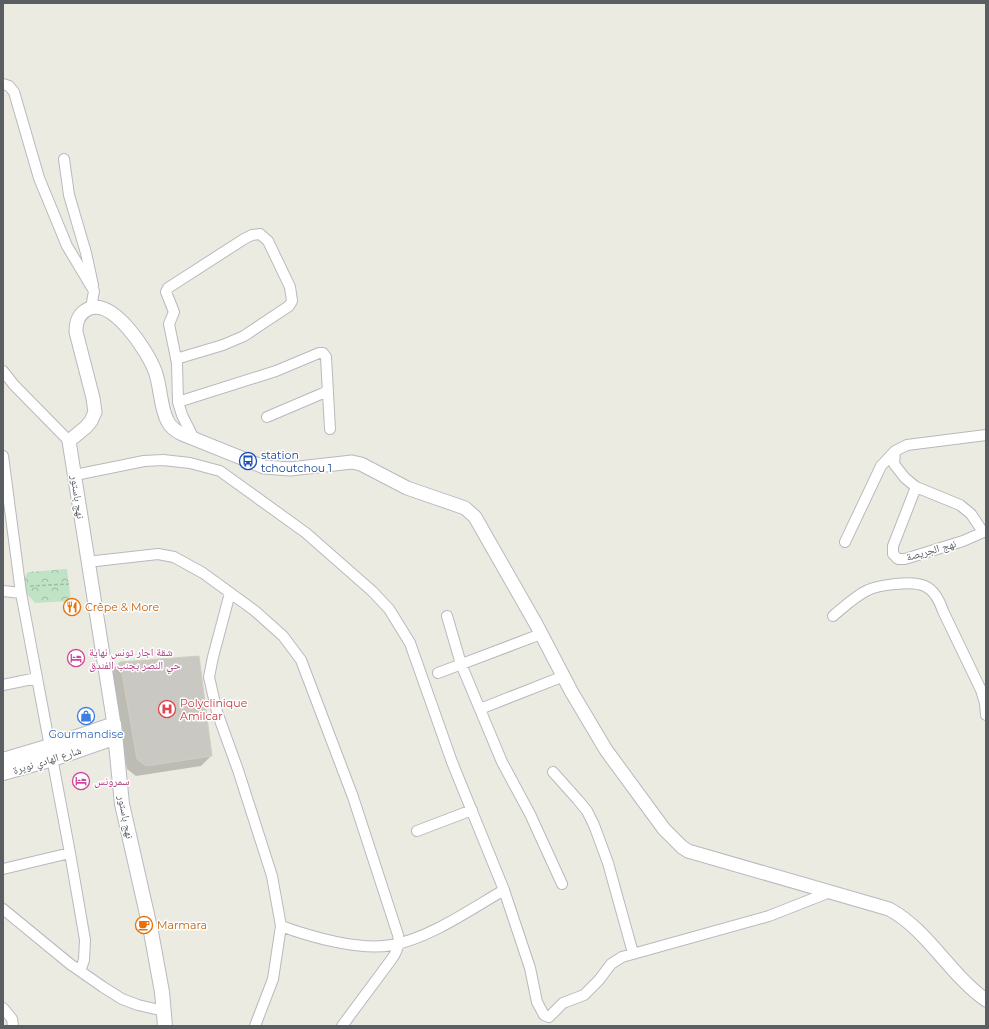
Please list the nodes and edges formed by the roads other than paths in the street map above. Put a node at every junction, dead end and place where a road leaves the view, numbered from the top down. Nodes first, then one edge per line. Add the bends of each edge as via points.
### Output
1 (3, 84) edge
2 (64, 159) dead end
3 (94, 291) junction
4 (91, 308) junction
5 (176, 359) junction
6 (3, 371) edge
7 (328, 391) junction
8 (178, 402) junction
9 (267, 417) dead end
10 (330, 429) dead end
11 (986, 435) edge
12 (194, 439) junction
13 (69, 441) junction
14 (895, 452) junction
15 (3, 456) edge
16 (75, 475) junction
17 (916, 487) junction
18 (985, 532) edge
19 (845, 542) dead end
20 (87, 562) junction
21 (21, 590) junction
22 (3, 591) edge
23 (230, 593) junction
24 (447, 616) dead end
25 (833, 616) dead end
26 (542, 634) junction
27 (461, 664) junction
28 (438, 673) dead end
29 (564, 676) junction
30 (37, 678) junction
31 (3, 685) edge
32 (480, 709) junction
33 (986, 715) edge
34 (114, 724) junction
35 (114, 738) junction
36 (51, 752) junction
37 (3, 760) edge
38 (553, 772) dead end
39 (3, 773) edge
40 (472, 810) junction
41 (417, 831) dead end
42 (70, 853) junction
43 (3, 869) edge
44 (562, 884) dead end
45 (504, 890) junction
46 (830, 892) junction
47 (3, 909) edge
48 (281, 926) junction
49 (400, 944) junction
50 (633, 953) junction
51 (80, 971) junction
52 (986, 1000) edge
53 (3, 1008) edge
54 (164, 1011) junction
55 (13, 1026) edge
56 (165, 1026) edge
57 (255, 1026) edge
58 (342, 1026) edge

1 - 3 street via 14,92 39,178 67,246
2 - 3 street via 69,195
3 - 4 street
4 - 12 street via 103,308 111,312 131,332 149,358 155,372 164,415 168,422 173,428
4 - 13 street via 81,314 76,324 76,332 95,412 86,428
5 - 5 street via 169,324 174,312 166,292 168,288 244,239 260,234 268,241 290,286 292,300 289,306 244,336
5 - 8 street
6 - 13 street
7 - 8 street via 326,357 319,353 276,371
7 - 9 street
7 - 10 street
8 - 12 street
11 - 14 street via 907,445
12 - 26 street via 264,468 290,469 352,462 361,464 407,488 465,508 475,517
13 - 16 street, نهج باستور
14 - 17 street via 894,464
14 - 19 street via 881,466
15 - 21 street
16 - 20 street, نهج باستور
16 - 40 street via 144,461 190,463 220,471 306,533 389,609 410,644
17 - 18 street via 960,506 971,514
17 - 18 street, نهج الجريصة via 894,546 893,554 898,559 905,559
20 - 23 street via 158,554 174,557 203,573
20 - 34 street, نهج باستور
21 - 22 street
21 - 30 street
23 - 48 street via 209,677 217,712 272,876
23 - 49 street via 255,611 282,636 301,660 353,797
24 - 27 street
25 - 33 street via 857,597 879,586 918,584 935,593 981,690
26 - 27 street
26 - 29 street
27 - 28 street
27 - 32 street
29 - 32 street
29 - 46 street via 606,750 664,829 682,847 688,851
30 - 31 street
30 - 36 street
32 - 44 street via 502,762 530,814
34 - 35 main road, نهج باستور
34 - 36 main road, شارع الهادي نويرة
35 - 36 main road, شارع الهادي نويرة
35 - 54 main road, نهج باستور via 122,804 151,932
36 - 37 main road, شارع الهادي نويرة
36 - 39 main road, شارع الهادي نويرة
36 - 42 street
38 - 50 street via 587,811 594,825 608,863
40 - 41 street
40 - 45 street
42 - 43 street
42 - 51 street via 85,940 84,960
45 - 49 street via 436,929
45 - 50 street via 530,968 537,1002 546,1017 563,1003 584,995 611,964
46 - 50 street via 769,916
46 - 52 street via 882,906 901,915 952,969
47 - 51 street
48 - 49 street via 335,942 362,946
48 - 57 street via 273,978
49 - 58 street via 396,954
51 - 54 street via 122,999
53 - 55 street via 12,1019
54 - 56 main road, نهج باستور

